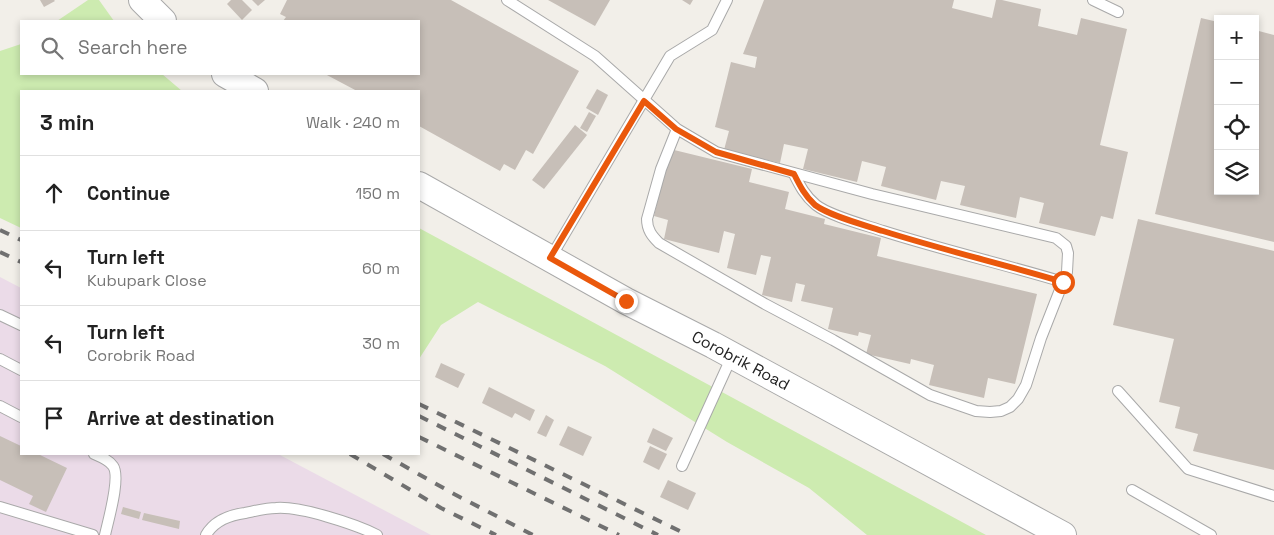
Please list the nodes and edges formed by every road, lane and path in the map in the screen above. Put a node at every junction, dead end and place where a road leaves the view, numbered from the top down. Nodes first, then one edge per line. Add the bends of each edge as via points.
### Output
1 (142, 0) edge
2 (506, 0) edge
3 (727, 0) edge
4 (1093, 0) edge
5 (1118, 12) dead end
6 (161, 20) edge
7 (228, 75) edge
8 (253, 90) edge
9 (644, 101) junction
10 (676, 129) junction
11 (794, 174) junction
12 (420, 186) edge
13 (550, 258) junction
14 (1063, 282) junction
15 (0, 315) edge
16 (20, 325) edge
17 (732, 356) junction
18 (0, 360) edge
19 (20, 370) edge
20 (1118, 391) dead end
21 (0, 406) edge
22 (20, 416) edge
23 (96, 455) edge
24 (682, 466) dead end
25 (1132, 490) dead end
26 (1274, 496) edge
27 (0, 507) edge
28 (362, 532) edge
29 (93, 535) edge
30 (105, 535) edge
31 (206, 535) edge
32 (377, 535) edge
33 (1063, 535) edge
34 (1211, 535) edge

1 - 6 street
2 - 9 lane via 595,56
3 - 9 lane via 712,30 670,56
4 - 5 lane
7 - 8 street
9 - 10 lane
9 - 13 lane
10 - 11 lane via 716,152
10 - 14 lane via 648,214 647,228 652,236 765,304 930,395 976,411 1010,408 1026,386
11 - 14 lane via 803,193 817,206 849,220
11 - 14 lane via 1056,238 1066,246 1068,253
12 - 13 street, Corobrik Road
13 - 17 street, Corobrik Road
15 - 16 lane
17 - 24 lane
17 - 33 street, Corobrik Road
18 - 19 lane
20 - 26 lane via 1188,469
21 - 22 lane
23 - 30 lane via 109,461 116,472
25 - 34 lane
27 - 29 lane
28 - 31 lane via 313,513 278,507 228,517 219,521
28 - 32 lane

